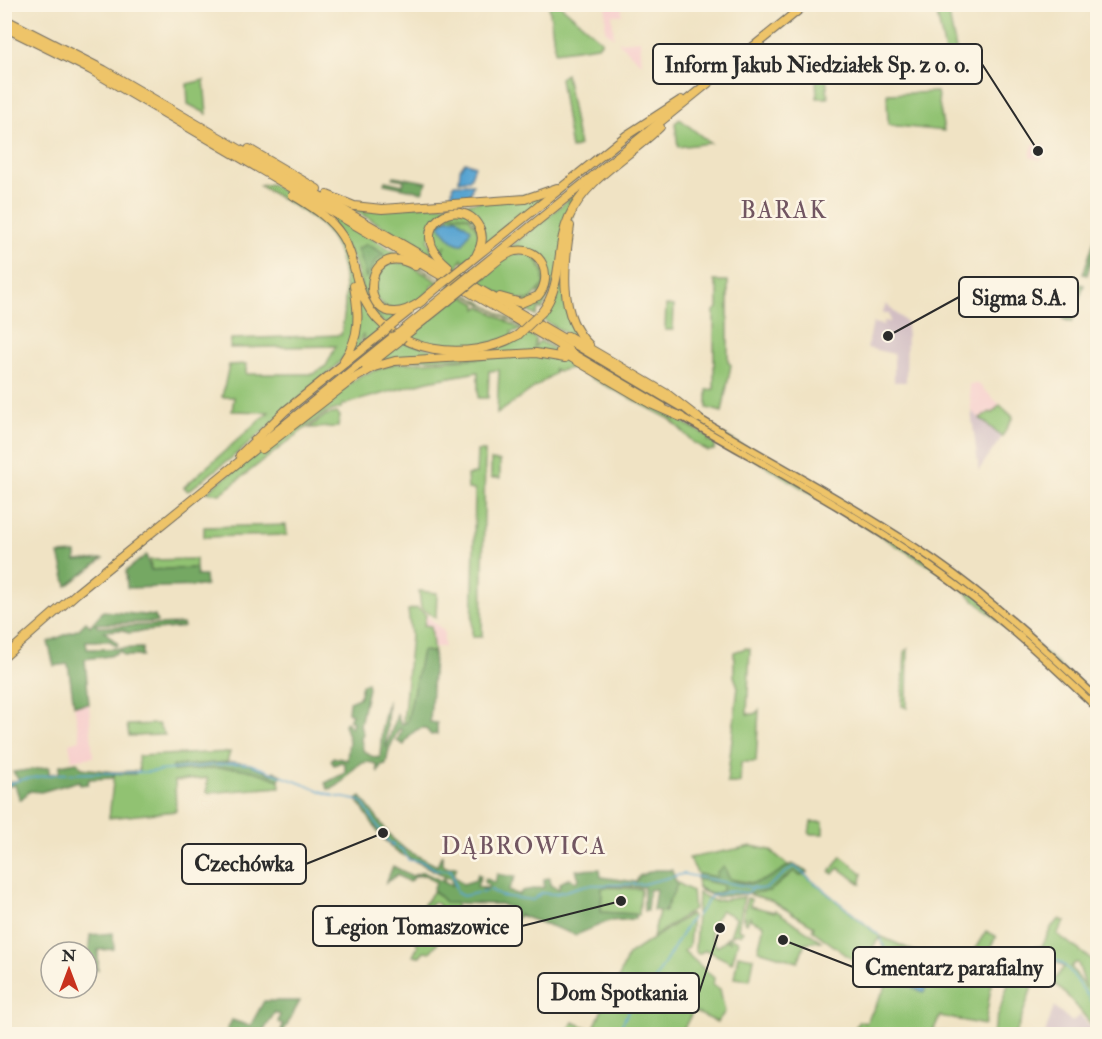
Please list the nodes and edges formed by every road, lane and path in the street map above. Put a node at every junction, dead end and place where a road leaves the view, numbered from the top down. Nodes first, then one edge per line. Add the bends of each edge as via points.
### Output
1 (799, 4) edge
2 (806, 4) edge
3 (4, 19) edge
4 (4, 27) edge
5 (685, 100) junction
6 (176, 112) junction
7 (217, 144) junction
8 (576, 176) junction
9 (600, 179) junction
10 (327, 195) junction
11 (336, 227) junction
12 (471, 261) junction
13 (448, 266) junction
14 (471, 271) junction
15 (445, 292) junction
16 (500, 297) junction
17 (422, 301) junction
18 (394, 334) junction
19 (569, 346) junction
20 (602, 356) junction
21 (586, 366) junction
22 (328, 376) junction
23 (348, 382) junction
24 (681, 417) junction
25 (698, 418) junction
26 (715, 432) junction
27 (724, 438) junction
28 (240, 455) junction
29 (235, 465) junction
30 (4, 651) edge
31 (4, 657) edge
32 (1098, 699) edge
33 (1098, 709) edge

1 - 5 highway
2 - 5 highway
3 - 6 highway via 68,50
4 - 7 highway via 69,58
5 - 8 highway via 640,125
5 - 9 highway via 642,145
5 - 14 highway
6 - 10 highway
6 - 19 highway
7 - 11 highway via 321,212
7 - 19 highway
8 - 10 highway via 552,191 530,198 410,208 365,208
8 - 12 highway
9 - 11 highway, bridge via 583,194 569,218 556,286 542,312 518,334 492,346 444,350 418,346 398,337 366,304 350,251
9 - 20 highway via 579,205 571,224 566,295 568,312 578,332
10 - 13 highway
11 - 22 highway via 349,257 358,323 351,349
12 - 13 highway via 481,244 479,227 467,215 451,213 435,222 429,239 432,251
12 - 14 highway
13 - 16 highway
14 - 15 highway, bridge
14 - 15 highway, bridge
14 - 16 highway via 511,252 526,251 540,259 546,279 538,296 520,303
15 - 17 highway
15 - 18 highway
16 - 20 highway
17 - 18 highway
17 - 21 highway via 398,312 381,308 371,293 374,273 390,260 409,262
18 - 22 highway
18 - 23 highway
18 - 28 highway
18 - 29 highway
19 - 24 main road
19 - 25 main road
20 - 25 highway via 667,394
21 - 23 highway via 540,353 400,361 374,367
21 - 24 highway
22 - 28 highway
23 - 29 highway via 272,442
24 - 26 main road
25 - 26 main road
26 - 27 main road
27 - 32 main road via 877,523 934,561 1018,625
27 - 33 main road via 939,572 1003,621
28 - 30 highway via 64,597
29 - 31 highway

